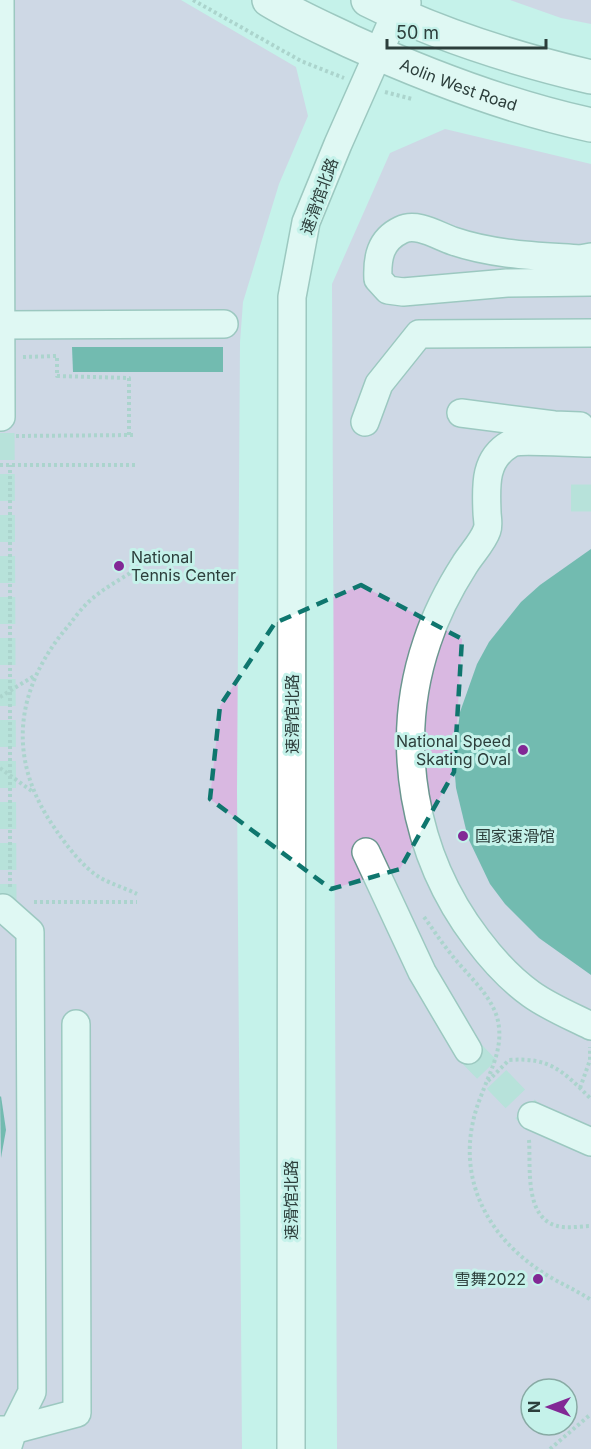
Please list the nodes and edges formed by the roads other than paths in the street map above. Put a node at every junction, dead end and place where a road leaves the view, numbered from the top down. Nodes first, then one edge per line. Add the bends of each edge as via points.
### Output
1 (0, 0) edge
2 (269, 0) edge
3 (390, 6) edge
4 (377, 53) junction
5 (591, 77) edge
6 (591, 125) edge
7 (591, 257) edge
8 (591, 282) edge
9 (224, 324) dead end
10 (2, 325) junction
11 (591, 333) edge
12 (462, 413) dead end
13 (365, 422) dead end
14 (6, 426) edge
15 (591, 426) edge
16 (591, 443) edge
17 (366, 852) dead end
18 (8, 899) edge
19 (76, 1024) dead end
20 (591, 1026) edge
21 (468, 1050) tunnel mouth
22 (532, 1116) tunnel mouth
23 (591, 1142) edge
24 (7, 1436) edge
25 (291, 1449) edge

1 - 10 street
2 - 4 main road, Aolin West Road
3 - 4 street, 速滑馆北路
3 - 5 main road via 473,44
4 - 6 main road, Aolin West Road via 474,92
4 - 25 street, 速滑馆北路 via 306,222 292,297
7 - 8 street via 506,253 455,242 421,229 403,228 385,241 377,261 378,279 388,290 403,292 507,283
9 - 10 street
10 - 14 street
11 - 13 street via 419,334 378,384
12 - 15 street
16 - 20 street via 512,442 493,457 486,478 487,529 436,616 418,670 410,756 427,847 452,902 469,928 494,960 532,995
17 - 21 street via 422,972
18 - 24 street via 30,932 32,1392
19 - 24 street via 77,1413
22 - 23 street

